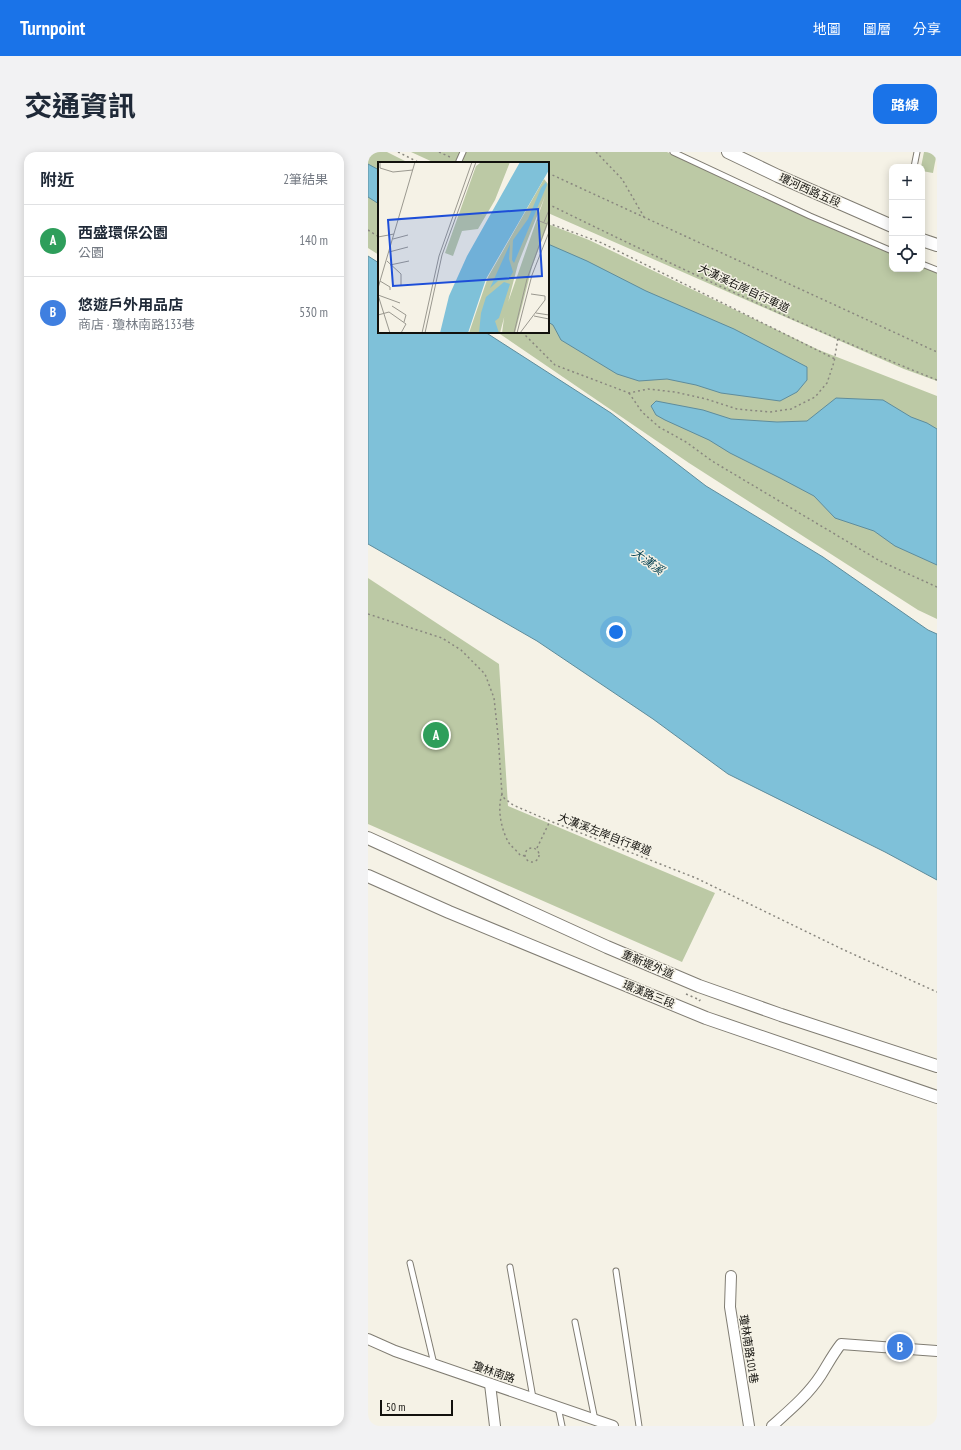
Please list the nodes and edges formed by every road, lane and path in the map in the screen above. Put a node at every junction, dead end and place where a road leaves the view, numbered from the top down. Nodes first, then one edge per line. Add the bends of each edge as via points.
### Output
1 (398, 152) edge
2 (439, 152) edge
3 (463, 152) edge
4 (596, 152) edge
5 (673, 152) edge
6 (728, 152) edge
7 (917, 152) edge
8 (459, 161) joint
9 (418, 162) edge
10 (915, 164) edge
11 (549, 173) edge
12 (549, 204) edge
13 (644, 218) junction
14 (549, 223) edge
15 (889, 225) edge
16 (368, 230) edge
17 (378, 236) edge
18 (925, 241) edge
19 (937, 245) edge
20 (889, 250) edge
21 (925, 265) edge
22 (937, 270) edge
23 (523, 333) edge
24 (838, 338) junction
25 (937, 352) edge
26 (835, 359) junction
27 (937, 380) edge
28 (629, 392) junction
29 (937, 587) edge
30 (368, 614) edge
31 (502, 794) junction
32 (550, 821) junction
33 (368, 838) edge
34 (536, 849) junction
35 (525, 856) junction
36 (368, 876) edge
37 (937, 992) edge
38 (686, 994) dead end
39 (699, 1001) dead end
40 (937, 1066) edge
41 (937, 1097) edge
42 (410, 1263) dead end
43 (510, 1267) dead end
44 (616, 1271) dead end
45 (731, 1276) dead end
46 (575, 1322) dead end
47 (368, 1339) edge
48 (937, 1351) edge
49 (434, 1364) junction
50 (490, 1384) junction
51 (533, 1398) junction
52 (558, 1407) junction
53 (595, 1420) junction
54 (495, 1426) edge
55 (562, 1426) edge
56 (613, 1426) edge
57 (639, 1426) edge
58 (749, 1426) edge
59 (772, 1426) edge

1 - 9 path
2 - 8 path
3 - 8 lane
4 - 13 path via 622,179
5 - 20 lane
6 - 15 street, 環河西路五段
7 - 10 lane
11 - 13 path
12 - 24 path, 大漢溪右岸自行車道 via 728,290
13 - 25 path
14 - 26 path via 602,243
16 - 17 path
18 - 19 street
21 - 22 lane
23 - 28 path via 555,365
24 - 26 path
24 - 27 path, 大漢溪右岸自行車道
26 - 28 path via 828,383 815,397 791,409 770,412 737,409 675,392 648,389
28 - 29 path via 642,412 659,427 712,461 880,561
30 - 31 path via 442,638 461,650 485,674 494,698
31 - 32 path, 大漢溪左岸自行車道 via 513,805
31 - 35 path via 500,816 504,830 509,843 520,855
32 - 34 path
32 - 37 path, 大漢溪左岸自行車道 via 696,878
33 - 40 street, 重新堤外道 via 699,986
34 - 35 path via 527,850
34 - 35 path via 540,857 536,862 528,862
36 - 41 street, 環漢路三段 via 706,1018
38 - 39 path
42 - 49 lane
43 - 51 lane
44 - 57 lane
45 - 58 street, 瓊林南路101巷 via 730,1307
46 - 53 lane
47 - 49 street, 瓊林南路
48 - 59 street via 841,1344 833,1353 821,1376 800,1402
49 - 50 street, 瓊林南路
50 - 51 street, 瓊林南路
50 - 54 street
51 - 52 street, 瓊林南路
52 - 53 street, 瓊林南路
52 - 55 lane
53 - 56 street, 瓊林南路

